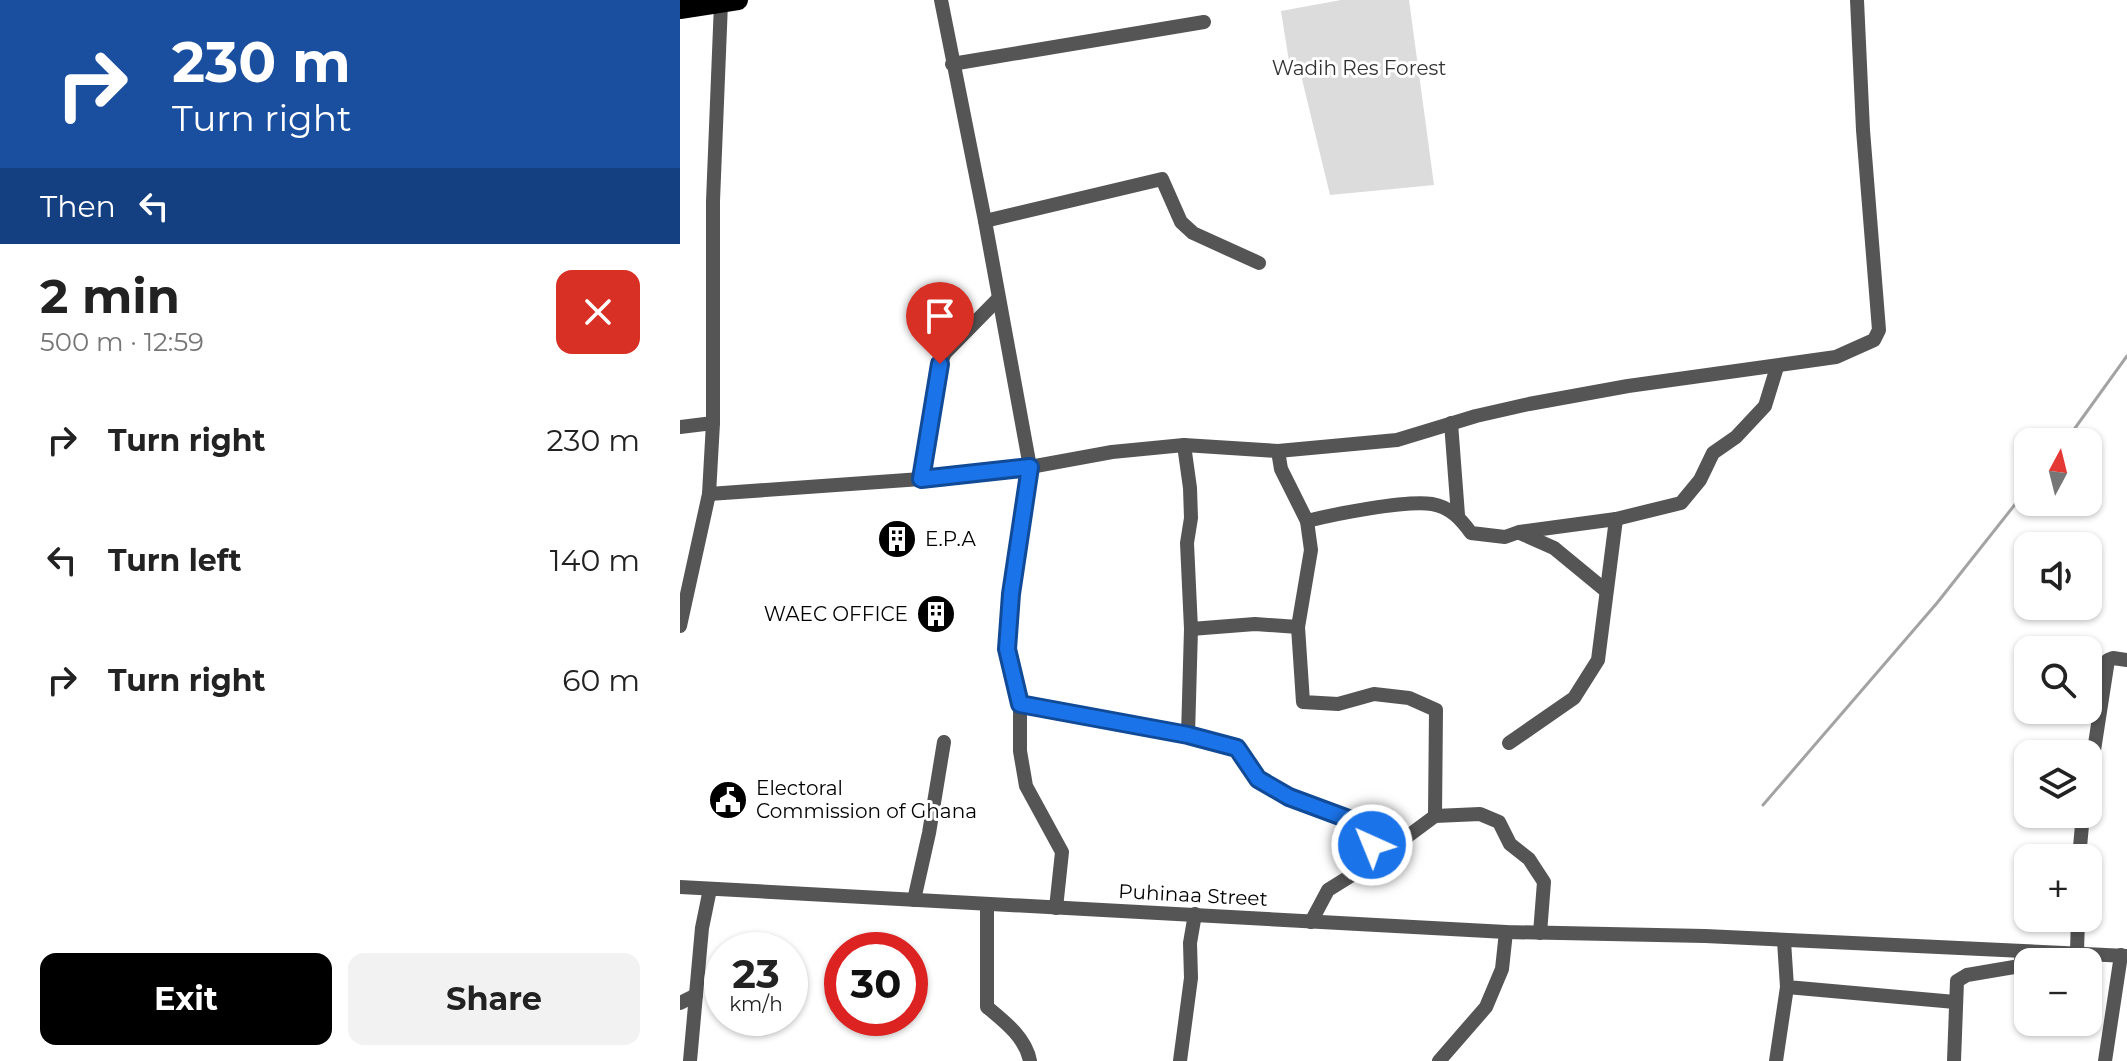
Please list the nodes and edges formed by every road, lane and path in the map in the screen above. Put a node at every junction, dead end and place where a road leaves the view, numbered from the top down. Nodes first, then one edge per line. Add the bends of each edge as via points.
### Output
1 (941, 0) edge
2 (1857, 0) edge
3 (730, 1) edge
4 (680, 9) edge
5 (1204, 22) dead end
6 (952, 64) junction
7 (985, 221) junction
8 (1259, 263) dead end
9 (998, 299) junction
10 (1777, 367) junction
11 (713, 423) junction
12 (1451, 423) junction
13 (681, 426) edge
14 (1184, 445) junction
15 (1278, 451) junction
16 (1030, 467) junction
17 (921, 479) junction
18 (709, 494) junction
19 (1458, 515) junction
20 (1616, 519) junction
21 (1307, 521) junction
22 (1519, 532) junction
23 (1605, 590) junction
24 (680, 626) edge
25 (1298, 627) junction
26 (1191, 629) junction
27 (2127, 660) edge
28 (1020, 704) junction
29 (1188, 735) junction
30 (2096, 740) edge
31 (944, 742) dead end
32 (1509, 743) dead end
33 (1435, 816) junction
34 (1373, 862) junction
35 (680, 887) edge
36 (710, 889) junction
37 (914, 900) junction
38 (987, 904) junction
39 (1056, 908) junction
40 (1195, 914) junction
41 (1311, 922) junction
42 (1506, 932) junction
43 (1540, 933) junction
44 (1784, 941) junction
45 (2014, 953) edge
46 (2102, 954) edge
47 (2124, 955) edge
48 (2014, 967) edge
49 (1787, 987) junction
50 (696, 995) junction
51 (1955, 1002) junction
52 (680, 1003) edge
53 (690, 1061) edge
54 (1030, 1061) edge
55 (1180, 1061) edge
56 (1439, 1061) edge
57 (1776, 1061) edge
58 (1954, 1061) edge
59 (2105, 1061) edge

1 - 6 street
2 - 10 street via 1879,330 1874,340 1836,357
3 - 4 main road
3 - 11 street via 713,201
5 - 6 street
6 - 7 street
7 - 8 street via 1162,179 1181,222 1193,233
7 - 9 street
9 - 16 street
9 - 17 street via 940,364
10 - 12 street via 1614,389
10 - 20 street via 1765,406 1713,453 1681,503
11 - 13 street
11 - 18 street
12 - 15 street via 1397,440
12 - 19 street
14 - 15 street
14 - 16 street
14 - 26 street via 1190,488
15 - 21 street via 1281,469
16 - 17 street
16 - 28 street via 1007,649
17 - 18 street
18 - 24 street
19 - 21 street via 1432,504
19 - 22 street via 1471,533 1505,537
20 - 22 street
20 - 23 street
21 - 25 street via 1311,550
22 - 23 street via 1554,548
23 - 32 street via 1598,660 1582,690
25 - 26 street
25 - 33 street via 1303,702 1338,704 1374,694 1409,698 1436,710
26 - 29 street
27 - 30 street via 2108,660
28 - 29 street
28 - 39 street via 1026,786 1062,852
29 - 34 street via 1237,748 1258,779 1372,834
31 - 37 street
33 - 34 street
33 - 43 street via 1480,814 1499,822 1510,844 1529,859 1544,882
34 - 41 street via 1328,890
35 - 36 street, Puhinaa Street
36 - 37 street, Puhinaa Street
36 - 50 street
37 - 38 street, Puhinaa Street
38 - 39 street, Puhinaa Street
38 - 54 street via 987,1007 1014,1030
39 - 40 street, Puhinaa Street
40 - 41 street, Puhinaa Street
40 - 55 street
41 - 42 street, Puhinaa Street
42 - 43 street, Puhinaa Street
42 - 56 street via 1502,969 1486,1007
43 - 44 street, Puhinaa Street
44 - 45 street, Puhinaa Street
44 - 49 street
46 - 47 street, Puhinaa Street
47 - 59 street
48 - 51 street via 1967,975 1957,981
49 - 51 street
49 - 57 street
50 - 52 street
50 - 53 street
51 - 58 street

